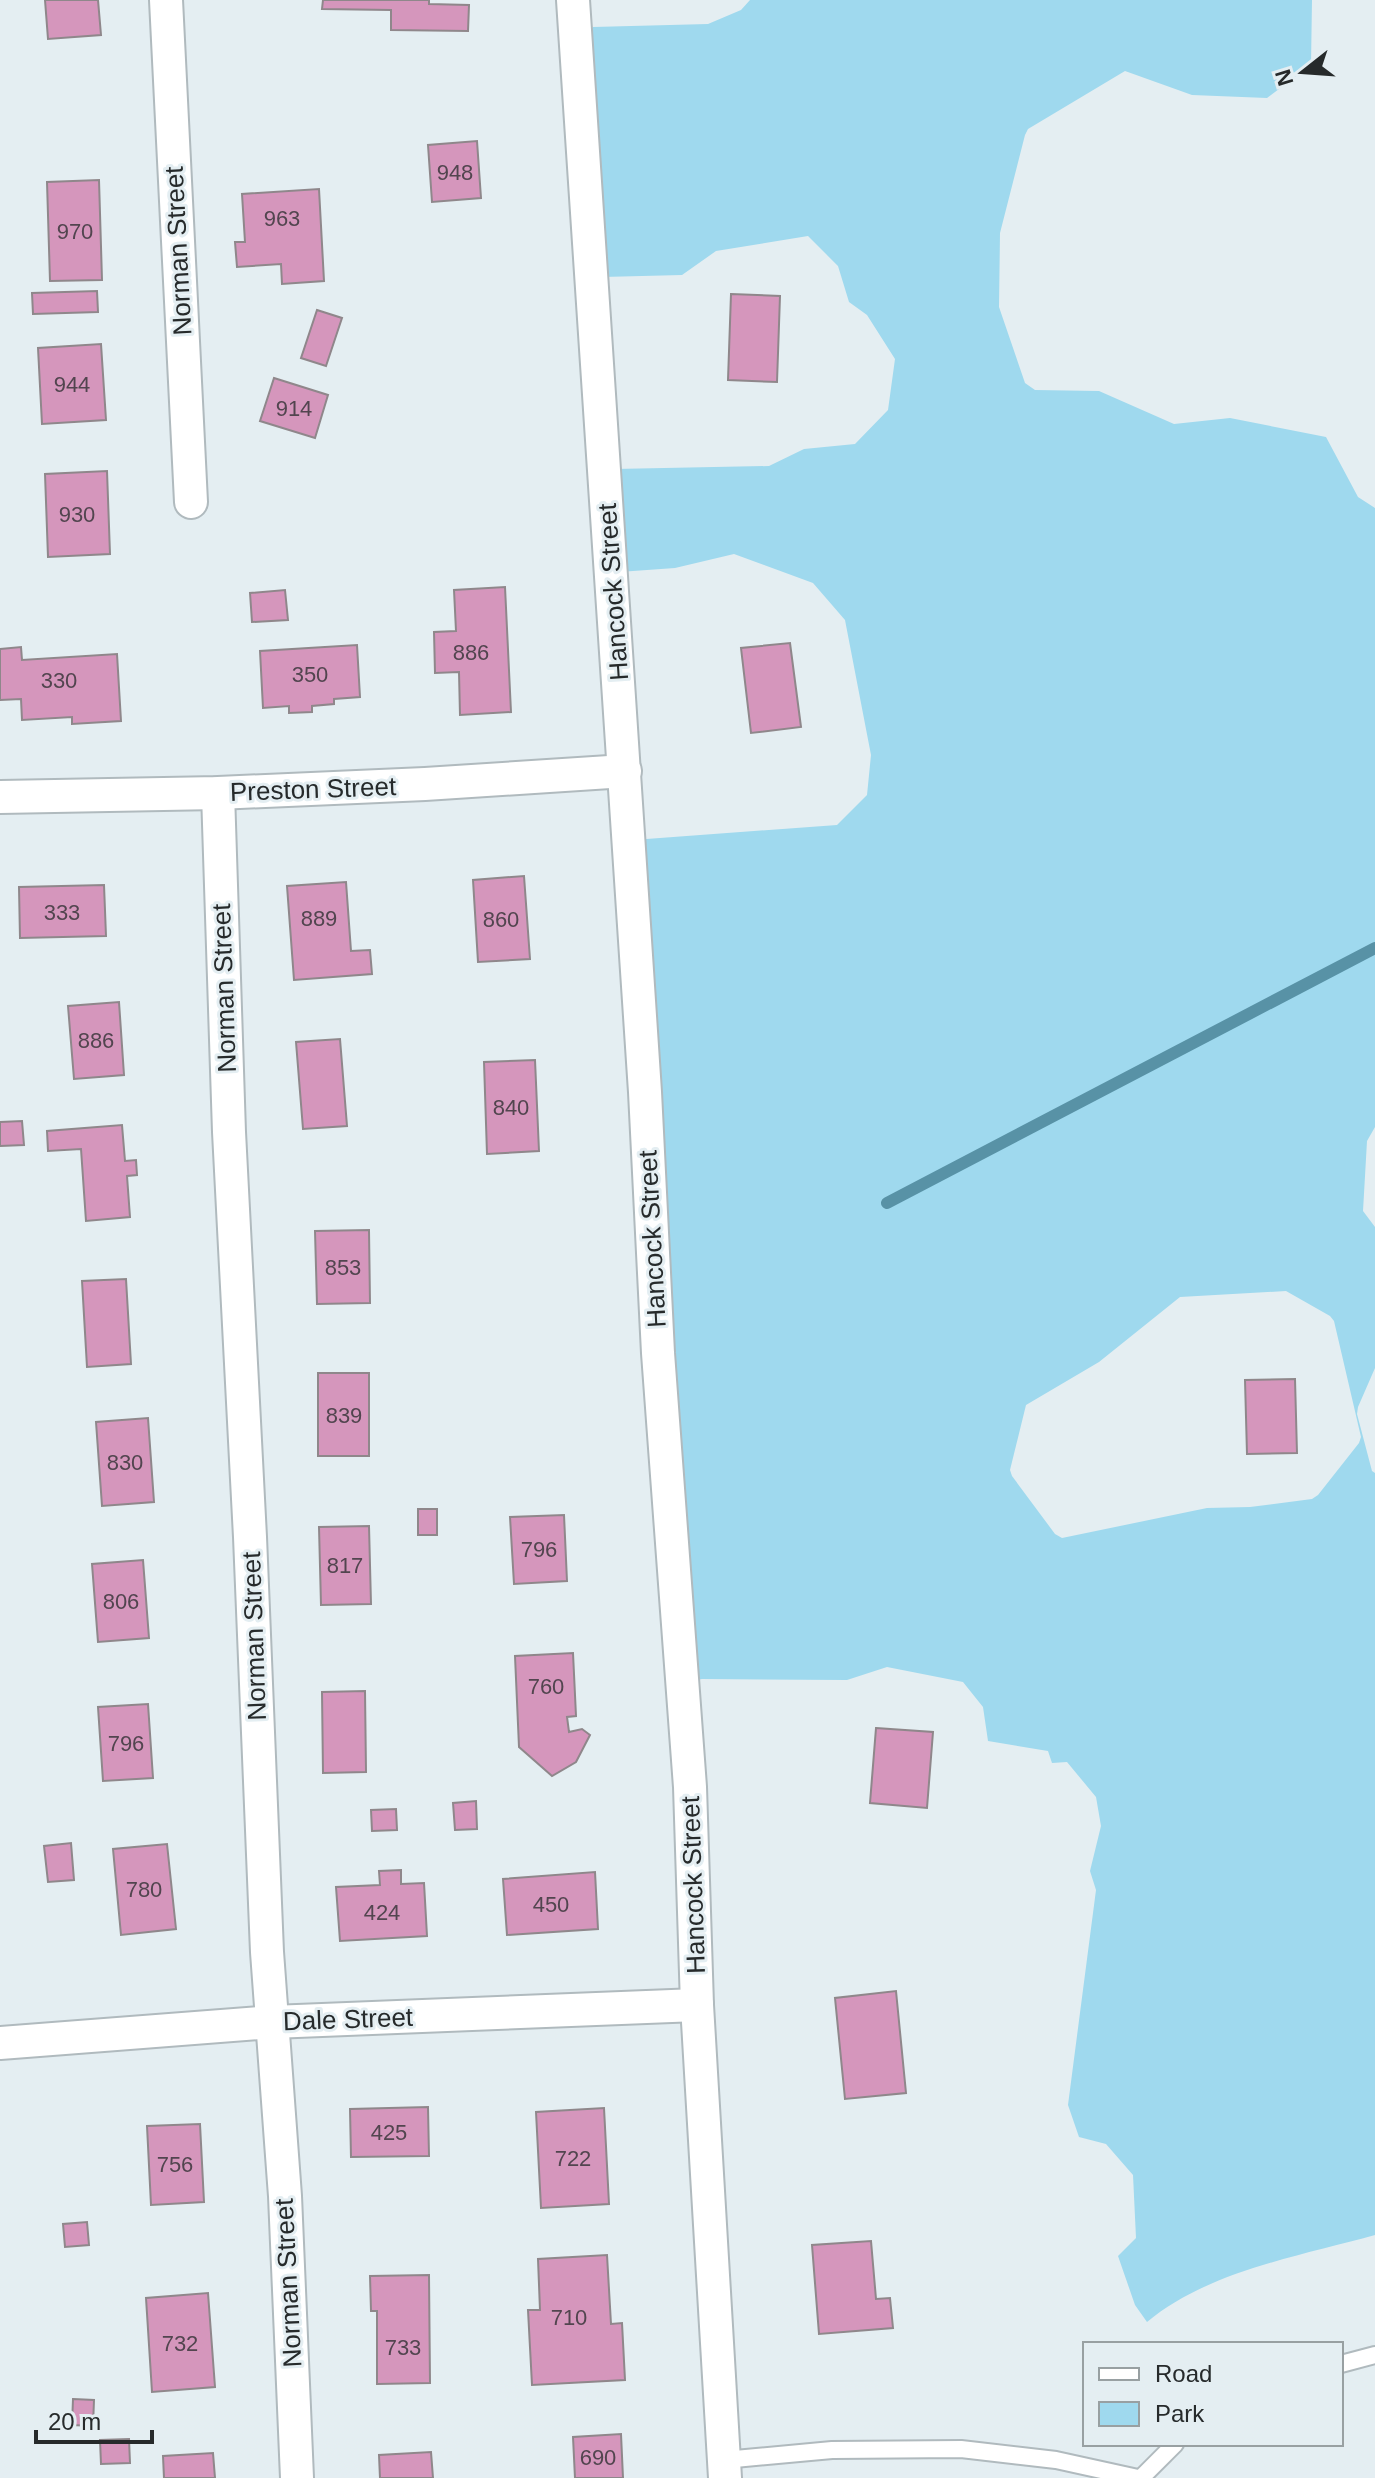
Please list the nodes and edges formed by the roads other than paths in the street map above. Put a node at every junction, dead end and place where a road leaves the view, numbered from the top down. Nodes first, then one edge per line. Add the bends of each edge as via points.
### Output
1 (166, 0) edge
2 (573, 0) edge
3 (191, 502) dead end
4 (625, 771) junction
5 (218, 793) junction
6 (0, 797) edge
7 (697, 2005) junction
8 (272, 2022) junction
9 (0, 2043) edge
10 (1375, 2355) edge
11 (1343, 2363) edge
12 (1173, 2446) edge
13 (724, 2469) edge
14 (297, 2478) edge
15 (1140, 2478) edge

1 - 3 street, Norman Street
2 - 4 street, Hancock Street
4 - 5 street, Preston Street
4 - 7 street, Hancock Street via 658,1353 690,1787
5 - 6 street, Preston Street
5 - 8 street, Norman Street
7 - 8 street, Dale Street
7 - 13 street, Hancock Street
8 - 9 street, Dale Street
8 - 14 street, Norman Street
10 - 11 lane
12 - 15 lane
13 - 15 lane via 832,2450 961,2449 1056,2460

